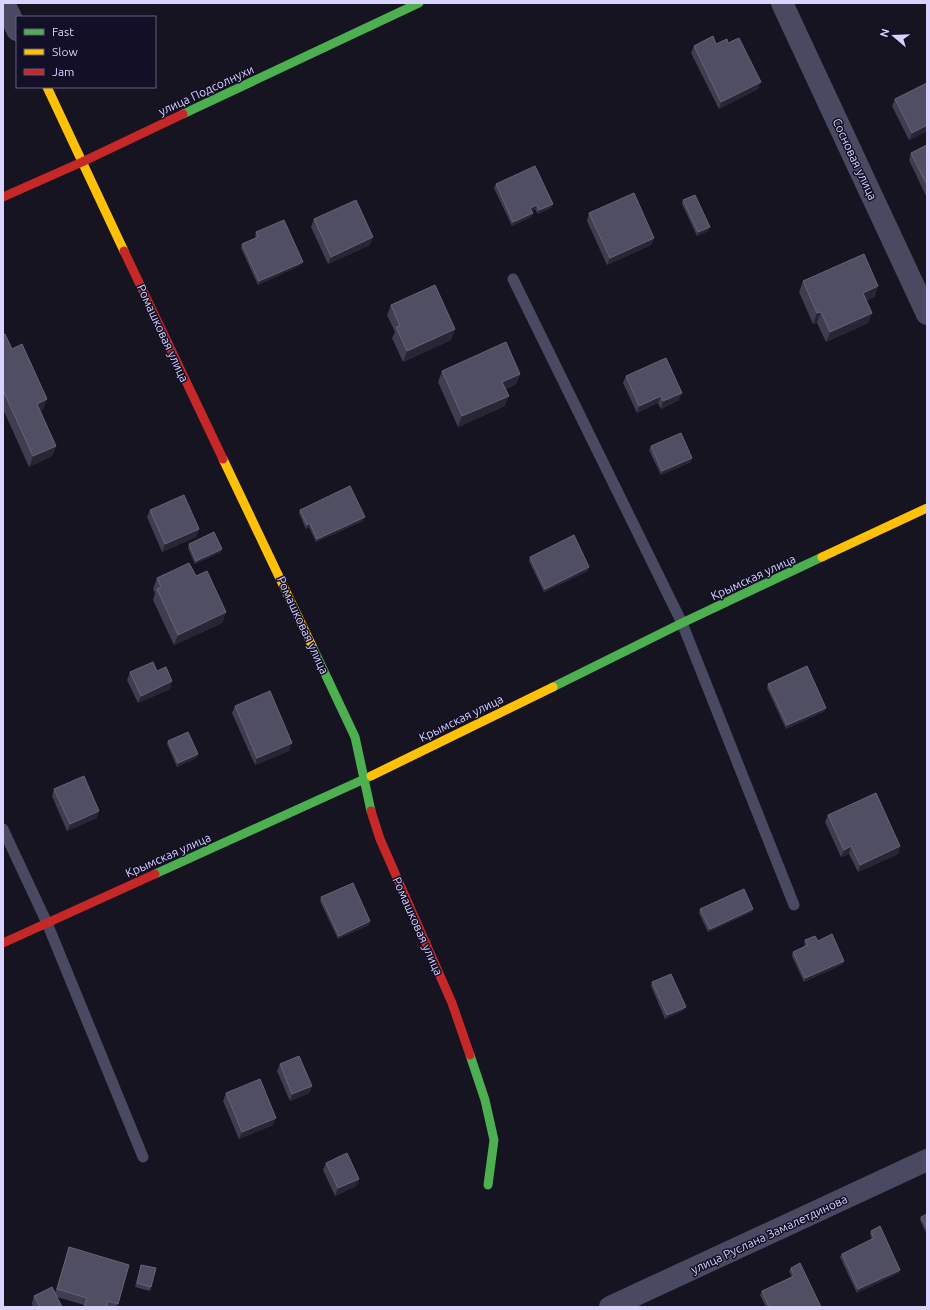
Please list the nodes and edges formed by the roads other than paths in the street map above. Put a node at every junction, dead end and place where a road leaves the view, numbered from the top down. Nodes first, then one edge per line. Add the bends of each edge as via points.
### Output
1 (4, 3) edge
2 (419, 3) edge
3 (782, 3) edge
4 (16, 28) edge
5 (47, 88) edge
6 (82, 162) junction
7 (3, 197) edge
8 (513, 279) dead end
9 (927, 314) edge
10 (927, 508) edge
11 (682, 623) junction
12 (365, 779) junction
13 (3, 829) edge
14 (794, 905) dead end
15 (47, 923) junction
16 (3, 943) edge
17 (143, 1157) dead end
18 (927, 1160) edge
19 (488, 1185) dead end
20 (610, 1307) edge

1 - 4 street
2 - 6 street, улица Подсолнухи
3 - 9 street, Сосновая улица
5 - 6 street, Ромашковая улица
6 - 7 street, улица Подсолнухи
6 - 12 street, Ромашковая улица via 356,737
8 - 11 lane
10 - 11 street, Крымская улица
11 - 12 street, Крымская улица
11 - 14 lane
12 - 15 street, Крымская улица
12 - 19 street, Ромашковая улица via 369,806 380,839 452,1003 485,1100 494,1140
13 - 15 lane
15 - 16 street, Крымская улица
15 - 17 lane
18 - 20 street, улица Руслана Замалетдинова

